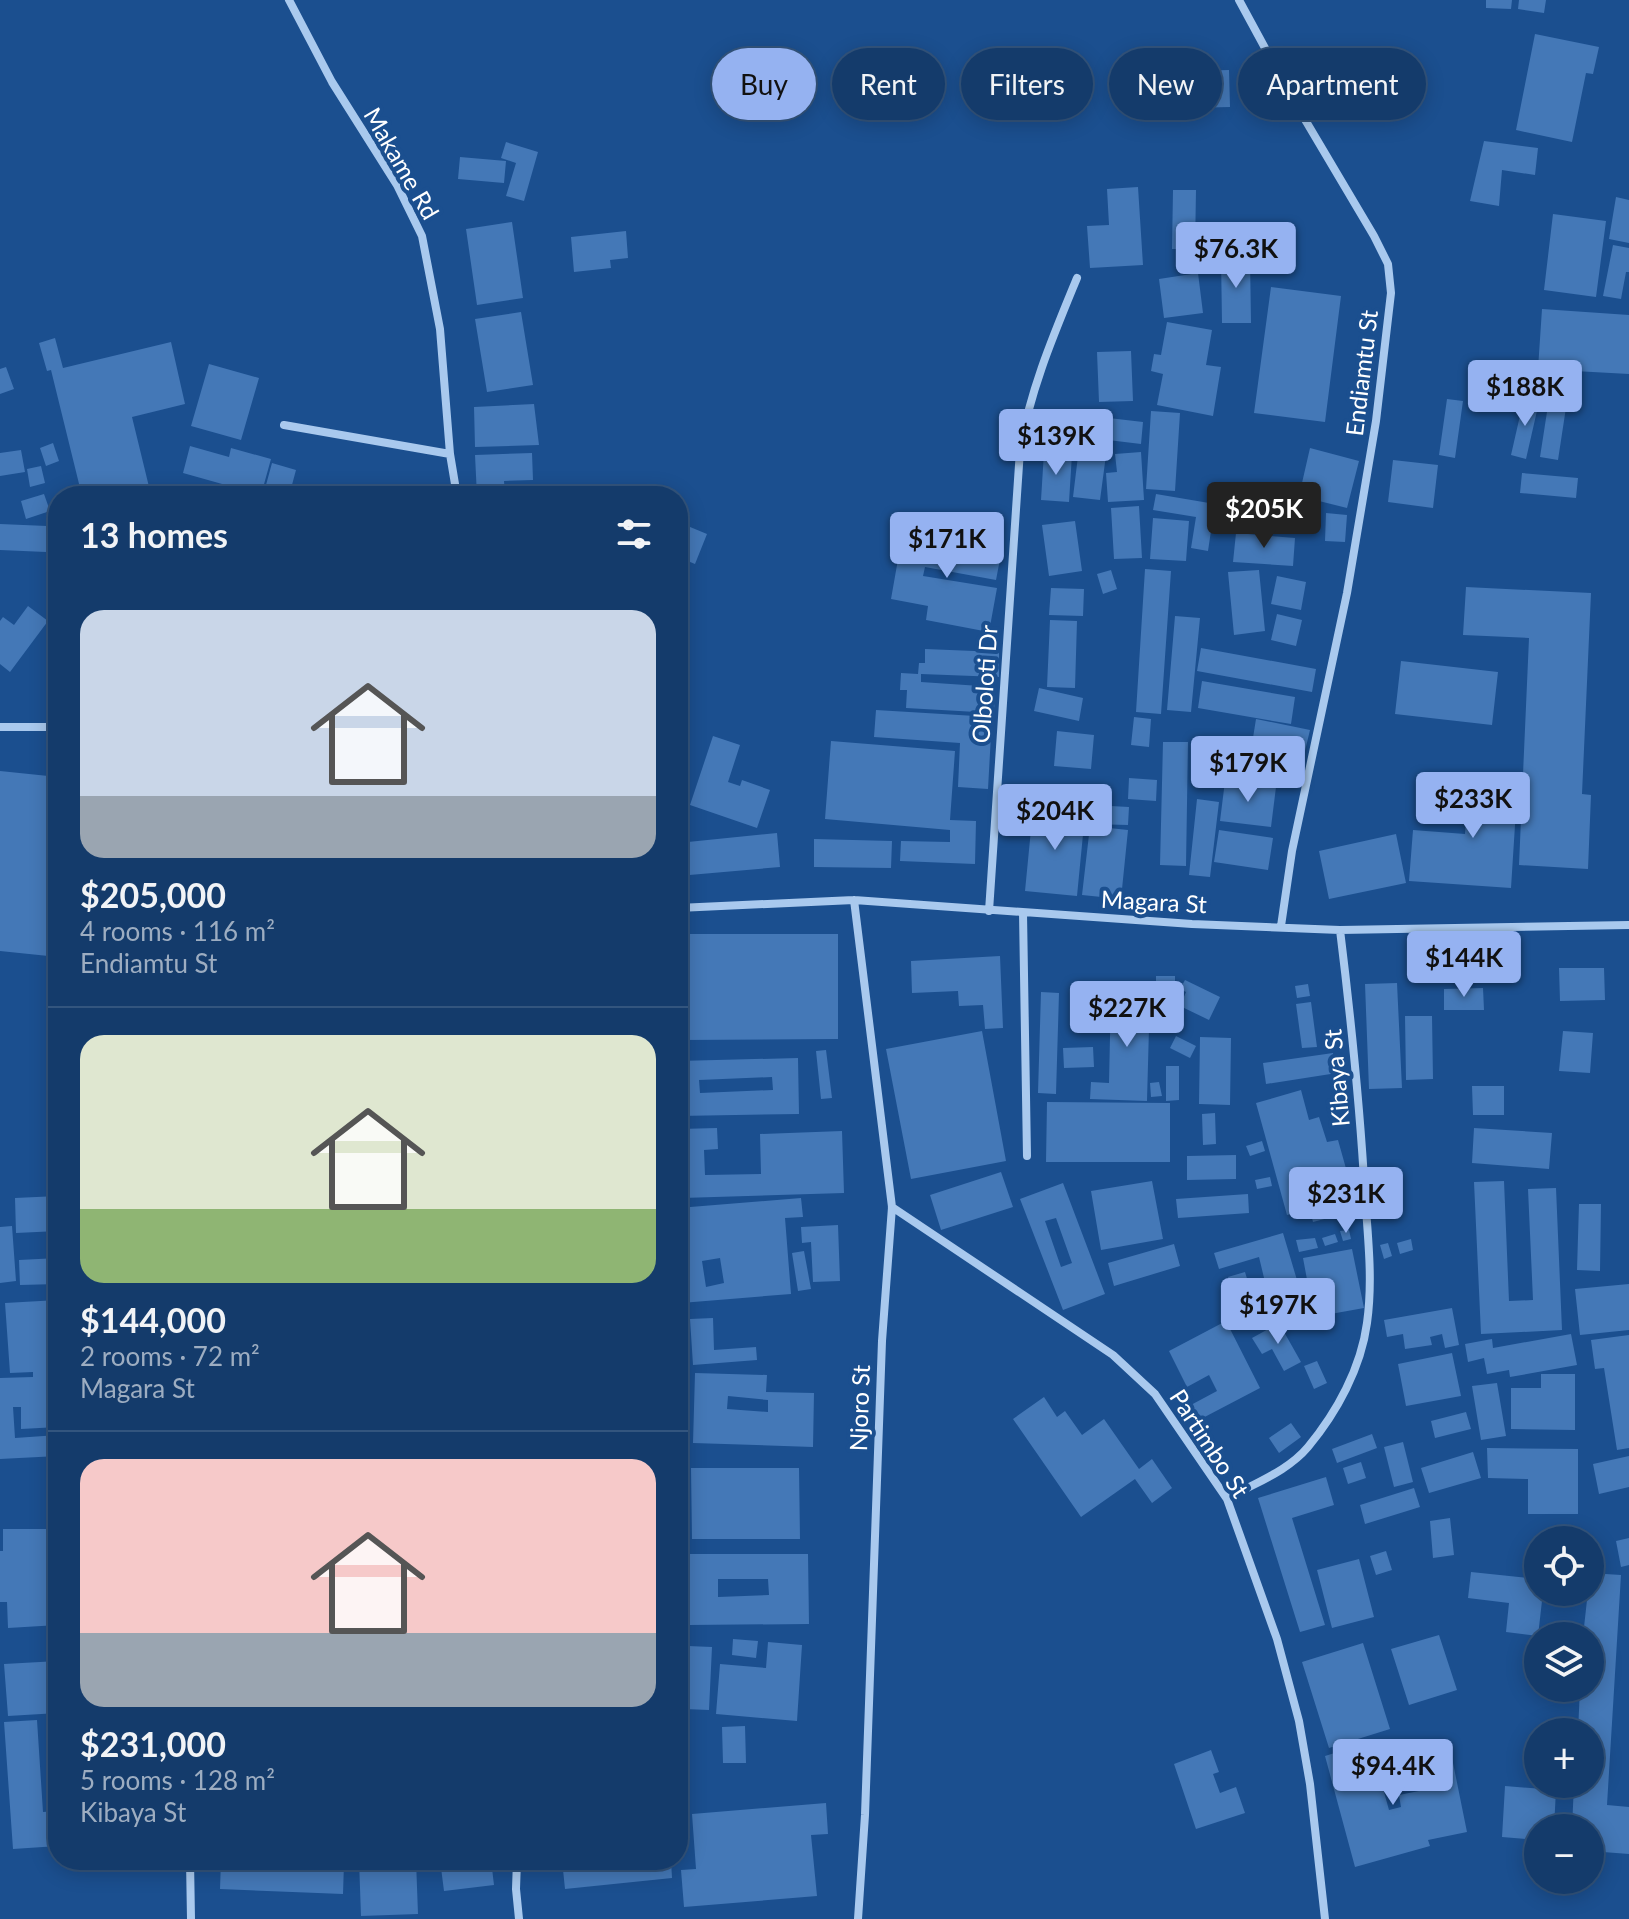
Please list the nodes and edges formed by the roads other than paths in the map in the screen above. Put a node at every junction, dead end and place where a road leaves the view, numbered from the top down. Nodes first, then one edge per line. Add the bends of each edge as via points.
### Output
1 (289, 0) edge
2 (1239, 0) edge
3 (1077, 278) dead end
4 (284, 425) dead end
5 (450, 454) junction
6 (455, 486) edge
7 (0, 727) edge
8 (48, 727) edge
9 (854, 900) junction
10 (688, 908) edge
11 (989, 911) junction
12 (1023, 913) junction
13 (1629, 925) edge
14 (1281, 926) junction
15 (1340, 930) junction
16 (1027, 1156) dead end
17 (892, 1207) junction
18 (1227, 1499) junction
19 (190, 1870) edge
20 (517, 1870) edge
21 (191, 1919) edge
22 (519, 1919) edge
23 (858, 1919) edge
24 (1325, 1919) edge

1 - 5 street, Makame Rd via 422,236 440,329
2 - 14 street, Endiamtu St via 1374,236 1388,264 1391,293 1347,593
3 - 11 street, Olboloti Dr via 1041,370 1020,450
4 - 5 street
5 - 6 street, Makame Rd
7 - 8 street
9 - 10 street, Magara St
9 - 11 street, Magara St
9 - 17 street, Njoro St
11 - 12 street, Magara St
12 - 14 street, Magara St
12 - 16 street
13 - 15 street, Magara St
14 - 15 street, Magara St
15 - 18 street, Kibaya St via 1364,1179 1370,1273 1367,1324 1351,1380 1306,1449 1283,1469
17 - 18 street, Partimbo St via 1113,1355 1155,1394
17 - 23 street, Njoro St
18 - 24 street, Partimbo St via 1277,1639 1299,1721
19 - 21 street
20 - 22 street

